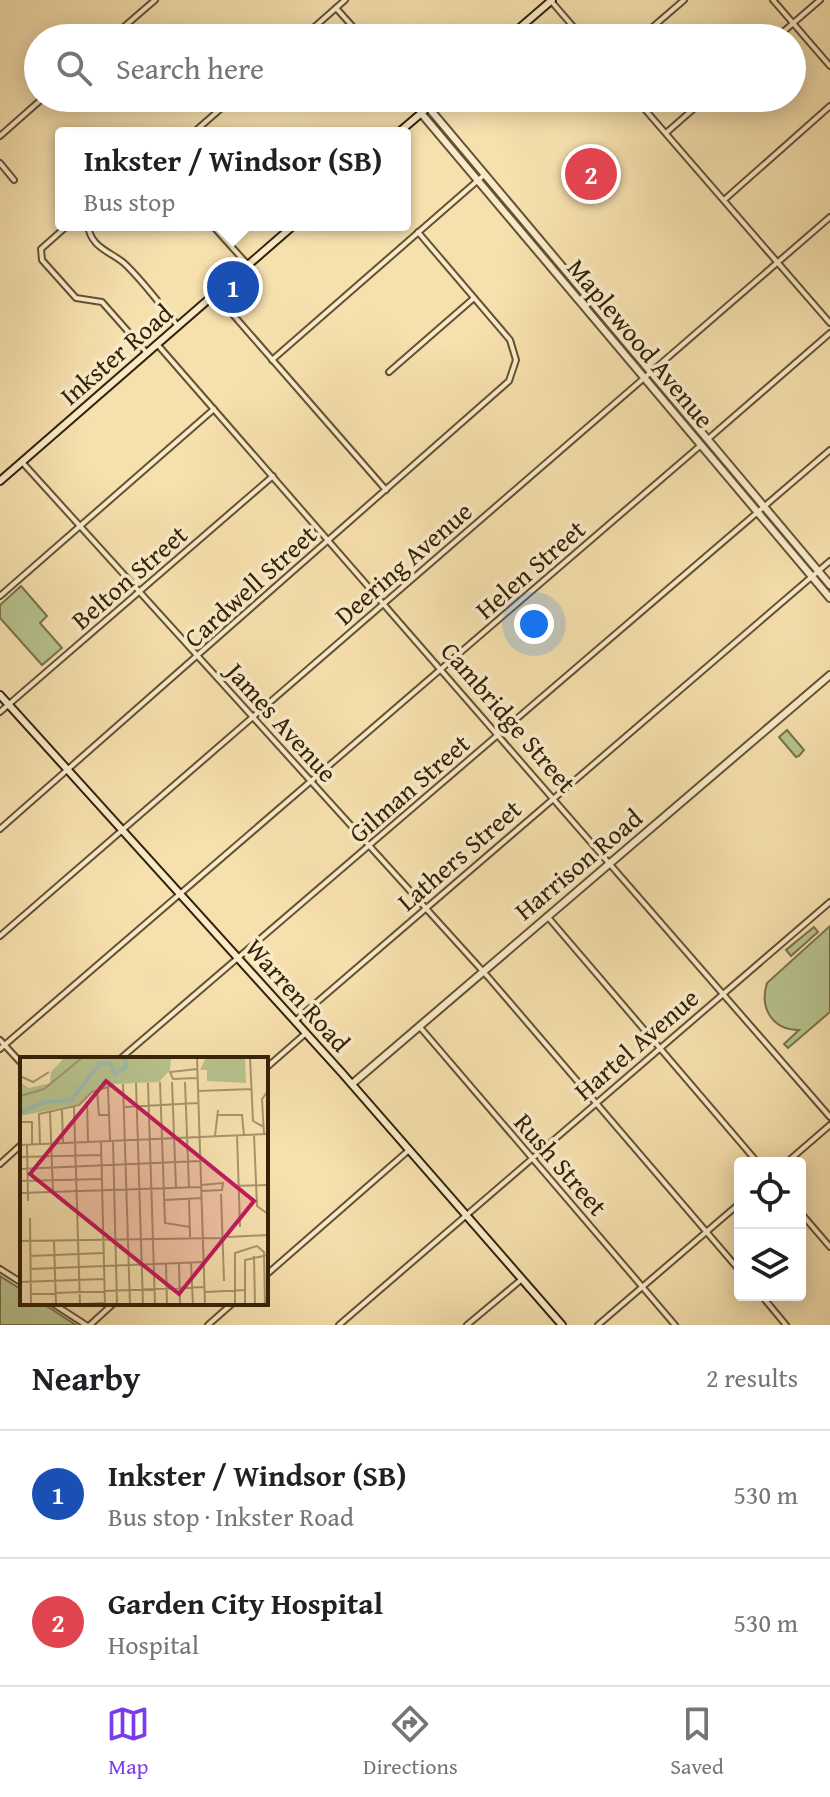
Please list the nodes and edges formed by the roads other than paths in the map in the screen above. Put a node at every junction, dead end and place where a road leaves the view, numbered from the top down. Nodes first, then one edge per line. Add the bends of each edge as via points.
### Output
1 (155, 0) edge
2 (345, 0) edge
3 (684, 0) edge
4 (773, 0) edge
5 (820, 0) edge
6 (552, 1) edge
7 (336, 8) junction
8 (793, 23) joint
9 (127, 24) edge
10 (318, 24) edge
11 (350, 24) edge
12 (525, 24) edge
13 (571, 24) edge
14 (656, 24) edge
15 (806, 38) edge
16 (830, 66) edge
17 (830, 106) edge
18 (27, 112) edge
19 (217, 112) edge
20 (432, 112) edge
21 (647, 112) edge
22 (690, 112) edge
23 (421, 113) joint
24 (200, 127) edge
25 (405, 127) edge
26 (666, 134) junction
27 (0, 136) edge
28 (0, 163) edge
29 (481, 178) junction
30 (14, 180) dead end
31 (723, 201) junction
32 (830, 217) edge
33 (61, 231) edge
34 (89, 231) edge
35 (217, 231) edge
36 (287, 231) edge
37 (418, 232) junction
38 (777, 263) junction
39 (248, 266) junction
40 (215, 294) junction
41 (474, 298) junction
42 (594, 313) junction
43 (830, 323) edge
44 (178, 326) junction
45 (830, 333) edge
46 (157, 344) junction
47 (147, 353) junction
48 (272, 360) junction
49 (389, 372) dead end
50 (651, 372) junction
51 (645, 379) junction
52 (214, 409) junction
53 (704, 442) junction
54 (830, 450) edge
55 (22, 462) junction
56 (273, 476) junction
57 (0, 481) edge
58 (386, 490) junction
59 (764, 507) junction
60 (757, 512) junction
61 (81, 526) junction
62 (330, 540) junction
63 (830, 561) edge
64 (815, 574) junction
65 (830, 585) edge
66 (140, 591) junction
67 (0, 596) edge
68 (830, 598) edge
69 (385, 603) junction
70 (198, 656) junction
71 (442, 668) junction
72 (830, 675) edge
73 (0, 695) edge
74 (8, 705) junction
75 (0, 712) edge
76 (253, 717) junction
77 (499, 734) junction
78 (68, 770) junction
79 (310, 780) junction
80 (555, 797) junction
81 (0, 829) edge
82 (122, 830) junction
83 (369, 845) junction
84 (611, 861) junction
85 (179, 893) junction
86 (830, 902) edge
87 (426, 908) junction
88 (547, 916) junction
89 (0, 936) edge
90 (238, 958) junction
91 (483, 971) junction
92 (724, 993) junction
93 (295, 1021) junction
94 (419, 1026) junction
95 (306, 1033) junction
96 (1, 1045) edge
97 (660, 1048) junction
98 (122, 1057) edge
99 (20, 1062) edge
100 (268, 1066) edge
101 (352, 1084) junction
102 (596, 1103) junction
103 (830, 1117) edge
104 (830, 1125) edge
105 (20, 1146) edge
106 (409, 1150) junction
107 (753, 1157) edge
108 (793, 1157) edge
109 (532, 1158) junction
110 (0, 1164) edge
111 (734, 1208) edge
112 (465, 1214) junction
113 (806, 1219) edge
114 (707, 1232) junction
115 (830, 1247) edge
116 (734, 1264) edge
117 (0, 1269) edge
118 (268, 1273) edge
119 (522, 1279) junction
120 (20, 1282) edge
121 (642, 1286) junction
122 (766, 1301) edge
123 (55, 1305) edge
124 (112, 1305) edge
125 (231, 1305) edge
126 (88, 1325) edge
127 (208, 1325) edge
128 (339, 1325) edge
129 (467, 1325) edge
130 (562, 1325) edge
131 (598, 1325) edge
132 (675, 1325) edge
133 (786, 1325) edge

1 - 9 street
2 - 7 street
3 - 14 street
4 - 8 street
5 - 8 street
6 - 12 street
6 - 13 street
7 - 10 street
7 - 11 street
15 - 16 street
17 - 31 street
18 - 27 street
19 - 24 street
20 - 29 street, Maplewood Avenue
21 - 26 street
22 - 26 street
23 - 25 street
23 - 29 street, Maplewood Avenue
26 - 31 street
28 - 30 street
29 - 37 street
29 - 42 street, Maplewood Avenue
31 - 38 street
32 - 38 street, Deering Avenue
33 - 47 street via 42,248 40,257 76,298 103,303
34 - 44 street
35 - 39 street
36 - 39 street, Inkster Road
37 - 41 street
37 - 48 street
38 - 43 street
38 - 50 street, Deering Avenue
39 - 40 street, Inkster Road
40 - 44 street, Inkster Road
40 - 48 street
41 - 49 street
41 - 58 street, Cardwell Street via 510,340 516,365 504,387
42 - 50 street, Maplewood Avenue
42 - 51 street, Maplewood Avenue
44 - 46 street, Inkster Road
45 - 53 street, Helen Street
46 - 47 street, Inkster Road
46 - 52 street, Cambridge Street
47 - 55 street, Inkster Road
48 - 58 street
50 - 51 street, Deering Avenue
50 - 53 street, Maplewood Avenue
51 - 53 street, Maplewood Avenue
51 - 69 street, Deering Avenue
52 - 56 street, Cambridge Street
52 - 61 street
53 - 59 street, Maplewood Avenue
53 - 60 street, Maplewood Avenue
53 - 71 street, Helen Street
54 - 59 street, Gilman Street
55 - 57 street, Inkster Road
55 - 61 street, James Avenue
56 - 62 street, Cambridge Street
56 - 66 street, Belton Street
58 - 62 street, Cardwell Street
59 - 60 street, Gilman Street
59 - 64 street, Maplewood Avenue
60 - 64 street, Maplewood Avenue
60 - 77 street, Gilman Street
61 - 66 street, James Avenue
61 - 67 street
62 - 69 street, Cambridge Street
62 - 70 street, Cardwell Street
63 - 64 street, Lathers Street
64 - 65 street, Maplewood Avenue
64 - 68 street, Maplewood Avenue
64 - 80 street, Lathers Street
66 - 70 street, James Avenue
66 - 74 street, Belton Street
69 - 71 street, Cambridge Street
69 - 76 street, Deering Avenue
70 - 76 street, James Avenue
70 - 78 street, Cardwell Street
71 - 77 street, Cambridge Street
71 - 79 street, Helen Street
72 - 84 street, Harrison Road
73 - 74 street, Warren Road
74 - 75 street, Belton Street
74 - 78 street, Warren Road
76 - 79 street, James Avenue
76 - 82 street, Deering Avenue
77 - 80 street, Cambridge Street
77 - 83 street, Gilman Street
78 - 81 street, Cardwell Street
78 - 82 street, Warren Road
79 - 83 street, James Avenue
79 - 85 street, Helen Street
80 - 84 street, Cambridge Street
80 - 87 street, Lathers Street
82 - 85 street, Warren Road
82 - 89 street, Deering Avenue
83 - 87 street, James Avenue
83 - 90 street, Gilman Street
84 - 88 street, Harrison Road
84 - 92 street, Cambridge Street
85 - 90 street, Warren Road
85 - 96 street, Helen Street
86 - 92 street, Hartel Avenue
87 - 91 street, James Avenue
87 - 93 street, Lathers Street
88 - 91 street, Harrison Road
88 - 97 street
90 - 93 street, Warren Road
90 - 98 street, Gilman Street
91 - 94 street, Harrison Road
91 - 102 street, James Avenue
92 - 97 street, Hartel Avenue
92 - 103 street, Cambridge Street
93 - 95 street, Warren Road
94 - 101 street, Harrison Road
94 - 109 street, Rush Street
95 - 100 street
95 - 101 street, Warren Road
96 - 99 street
97 - 102 street, Hartel Avenue
97 - 107 street
101 - 106 street, Warren Road
102 - 109 street, Hartel Avenue
102 - 114 street, James Avenue
104 - 108 street
105 - 110 street
106 - 112 street, Warren Road
106 - 118 street
109 - 112 street, Hartel Avenue
109 - 121 street, Rush Street
111 - 114 street
112 - 119 street, Warren Road
112 - 128 street, Hartel Avenue
113 - 115 street
114 - 116 street, James Avenue
114 - 121 street
117 - 120 street
119 - 129 street
119 - 130 street, Warren Road
121 - 131 street
121 - 132 street, Rush Street
122 - 133 street
123 - 126 street
124 - 126 street
125 - 127 street

